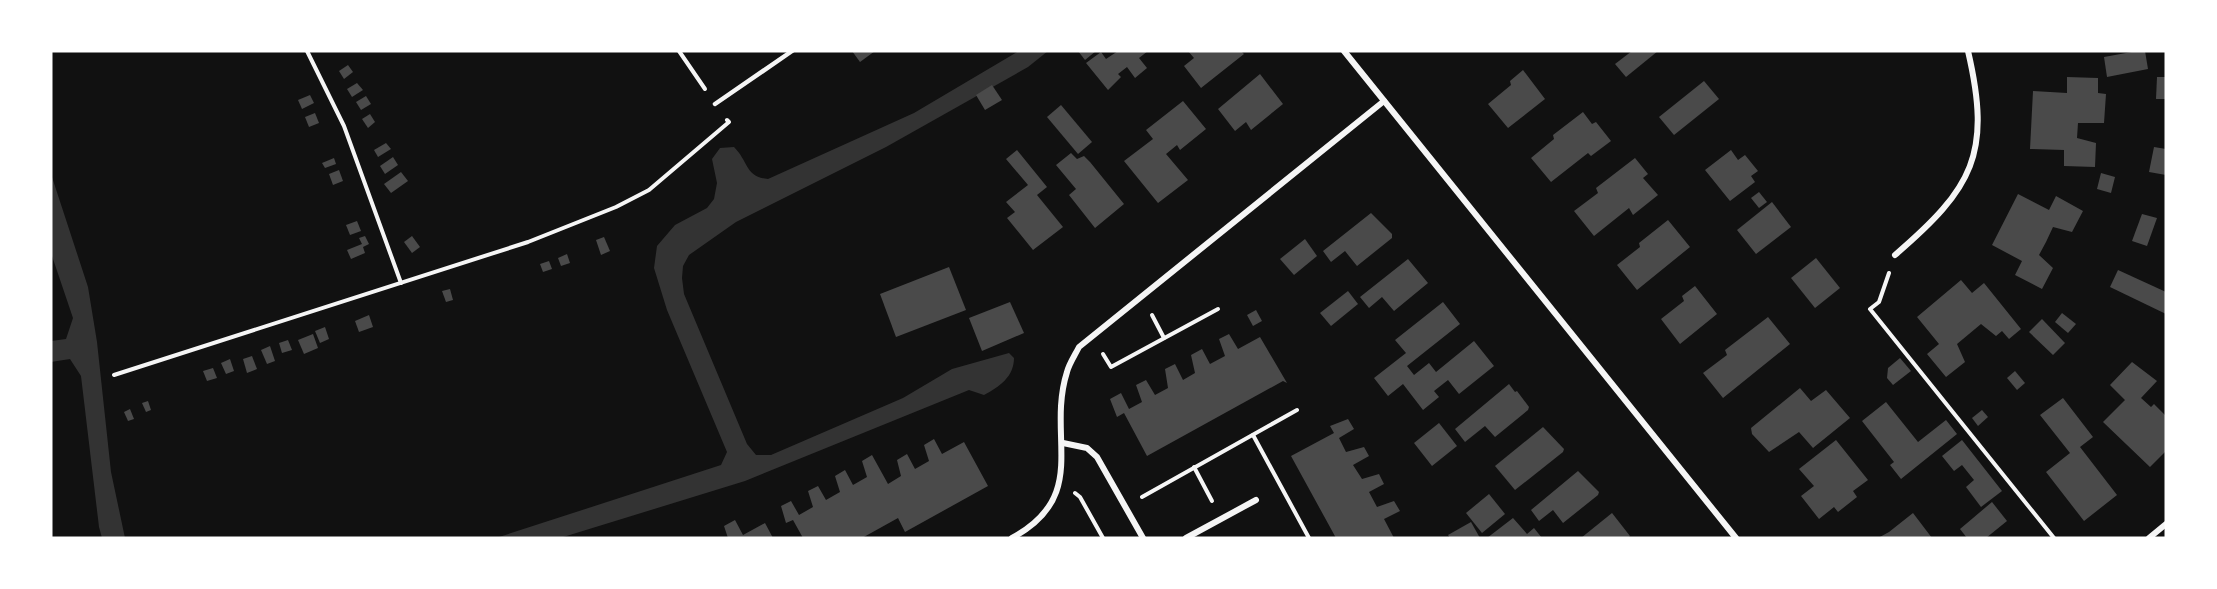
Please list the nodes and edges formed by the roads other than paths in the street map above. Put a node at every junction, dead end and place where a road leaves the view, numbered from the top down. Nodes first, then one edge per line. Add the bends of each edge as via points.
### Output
1 (792, 51) edge
2 (1344, 51) edge
3 (1968, 51) edge
4 (1384, 101) junction
5 (715, 104) dead end
6 (1895, 255) road end
7 (1062, 443) junction
8 (1256, 500) dead end
9 (2166, 524) edge
10 (1012, 538) edge
11 (1143, 538) edge
12 (1186, 538) edge
13 (1736, 538) edge
14 (2149, 538) edge

1 - 5 lane
2 - 4 street
3 - 6 street via 1979,105 1973,161 1946,208
4 - 7 street via 1079,347 1067,372
4 - 13 street
7 - 10 street via 1053,502 1040,520
7 - 11 street via 1087,448 1097,457
8 - 12 street
9 - 14 street

